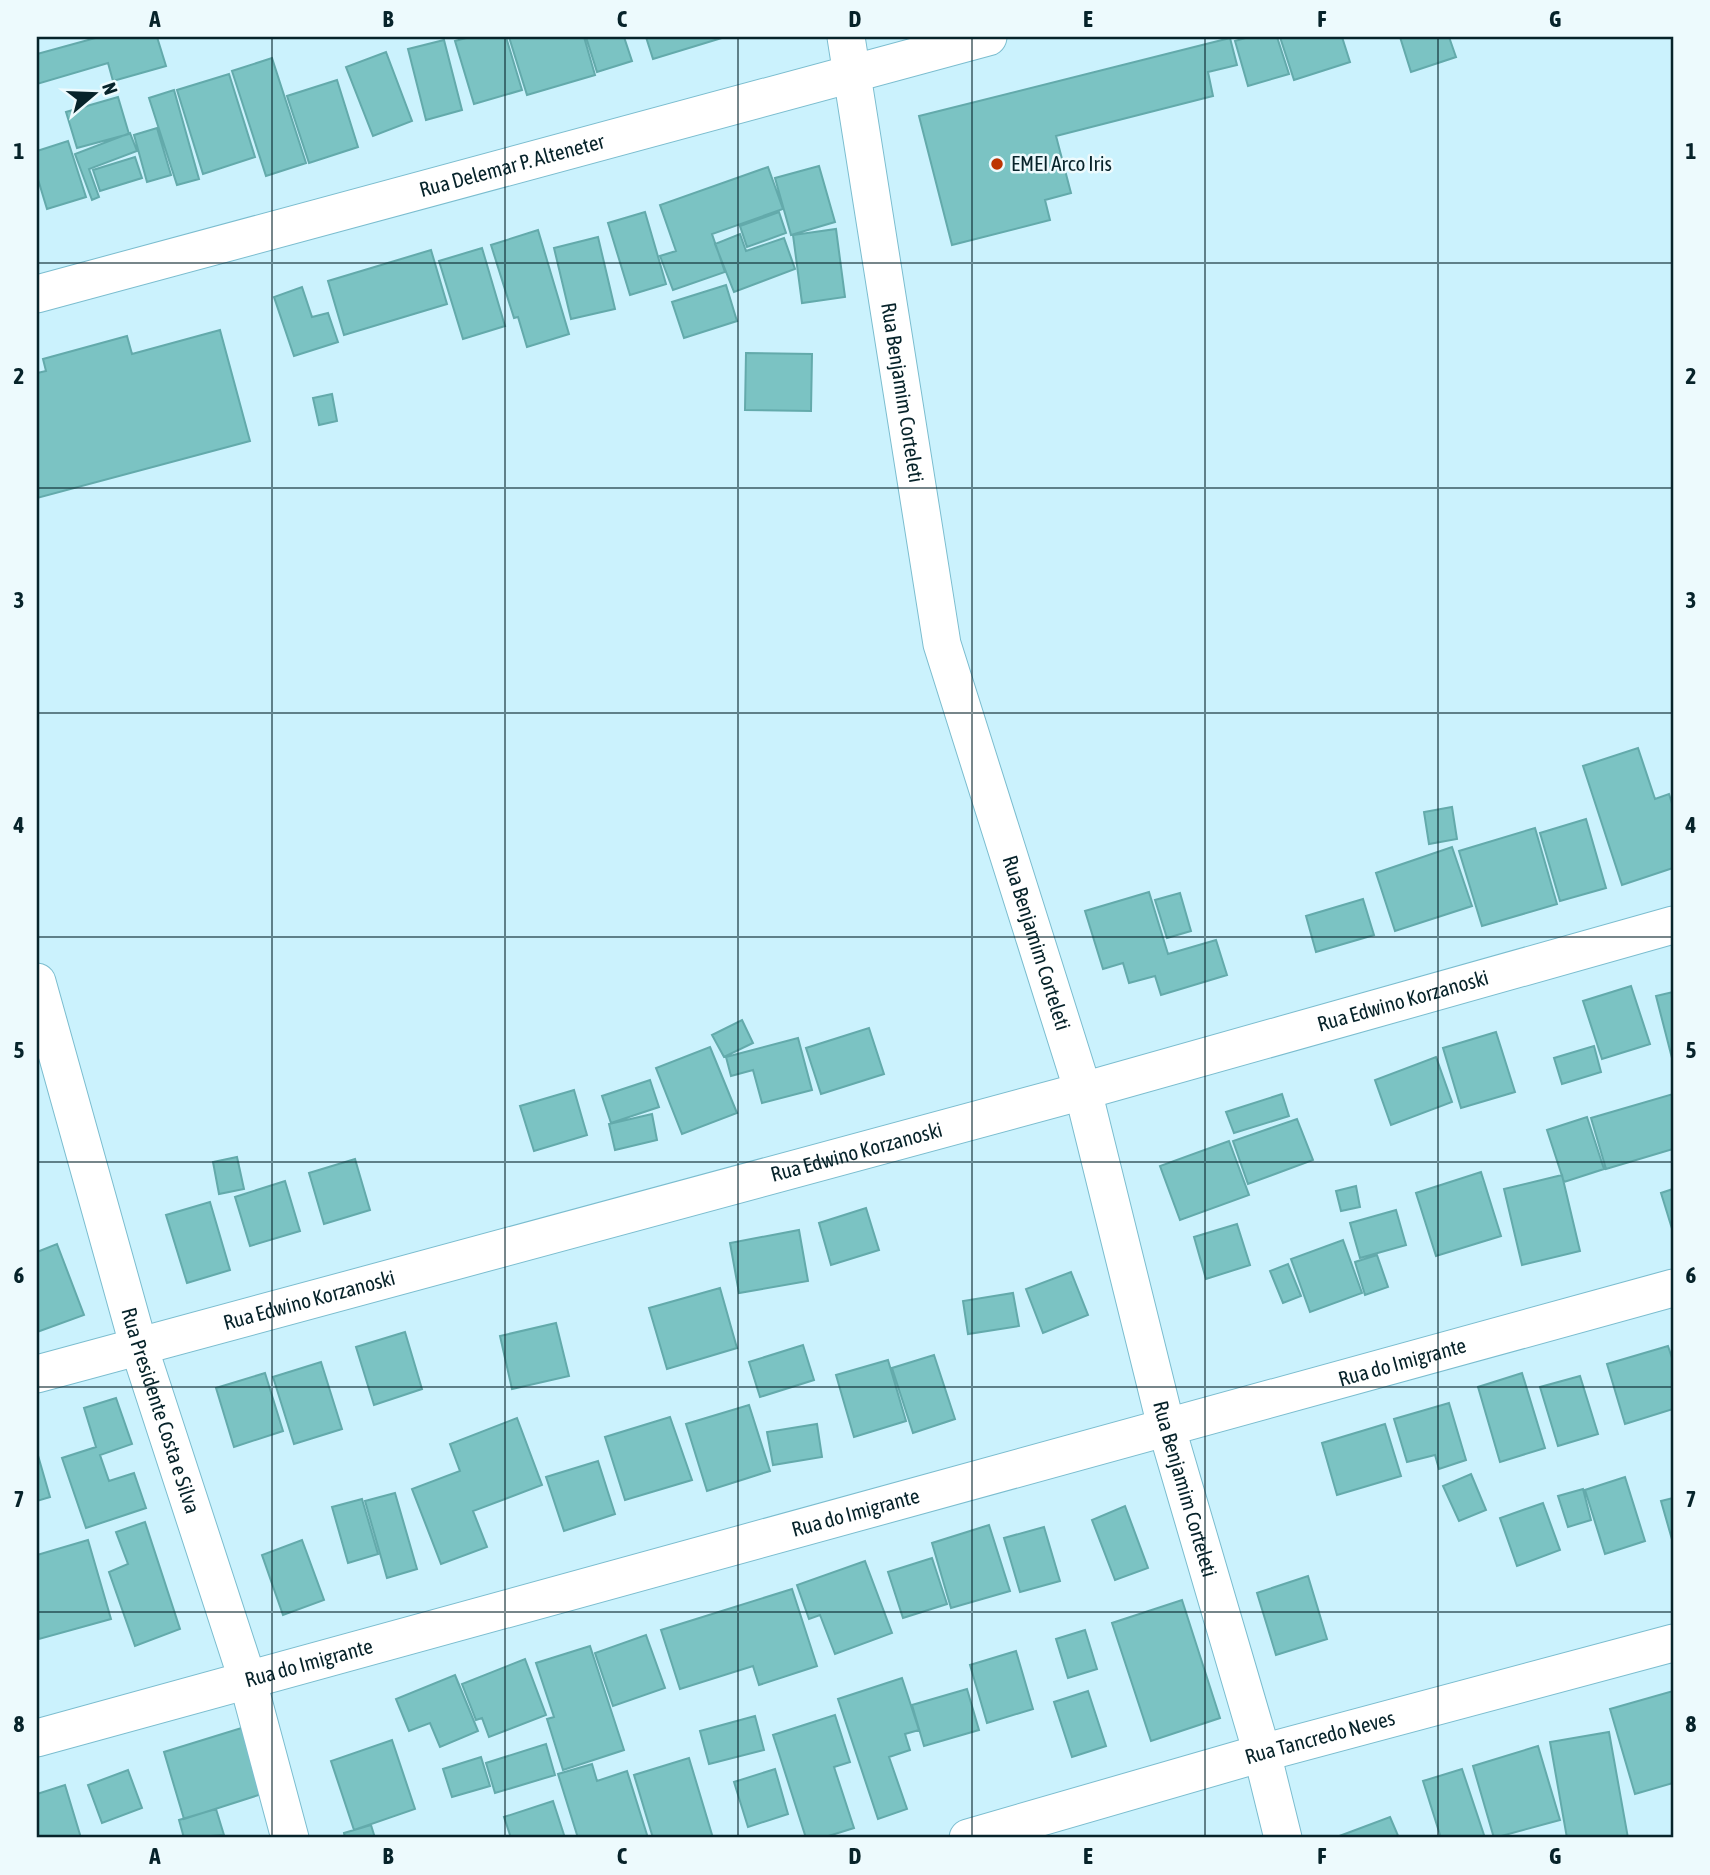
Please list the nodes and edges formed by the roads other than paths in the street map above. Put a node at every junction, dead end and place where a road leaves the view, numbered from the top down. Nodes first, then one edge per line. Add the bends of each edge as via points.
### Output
1 (846, 37) edge
2 (988, 37) edge
3 (852, 74) junction
4 (37, 294) edge
5 (1673, 925) edge
6 (37, 982) edge
7 (1083, 1091) junction
8 (1673, 1288) edge
9 (138, 1344) junction
10 (37, 1374) edge
11 (1166, 1426) junction
12 (1673, 1643) edge
13 (247, 1678) junction
14 (37, 1738) edge
15 (1262, 1752) junction
16 (290, 1838) edge
17 (968, 1838) edge
18 (1283, 1838) edge

1 - 3 street, Rua Benjamim Corteleti
2 - 3 street, Rua Delemar P. Alteneter
3 - 4 street, Rua Delemar P. Alteneter
3 - 7 street, Rua Benjamim Corteleti via 943,644
5 - 7 street, Rua Edwino Korzanoski
6 - 9 street, Rua Presidente Costa e Silva
7 - 9 street, Rua Edwino Korzanoski
7 - 11 street, Rua Benjamim Corteleti
8 - 11 street, Rua do Imigrante
9 - 10 street, Rua Edwino Korzanoski
9 - 13 street, Rua Presidente Costa e Silva
11 - 13 street, Rua do Imigrante
11 - 15 street, Rua Benjamim Corteleti
12 - 15 street, Rua Tancredo Neves
13 - 14 street, Rua do Imigrante
13 - 16 street, Rua Presidente Costa e Silva
15 - 17 street, Rua Tancredo Neves
15 - 18 street, Rua Benjamim Corteleti

